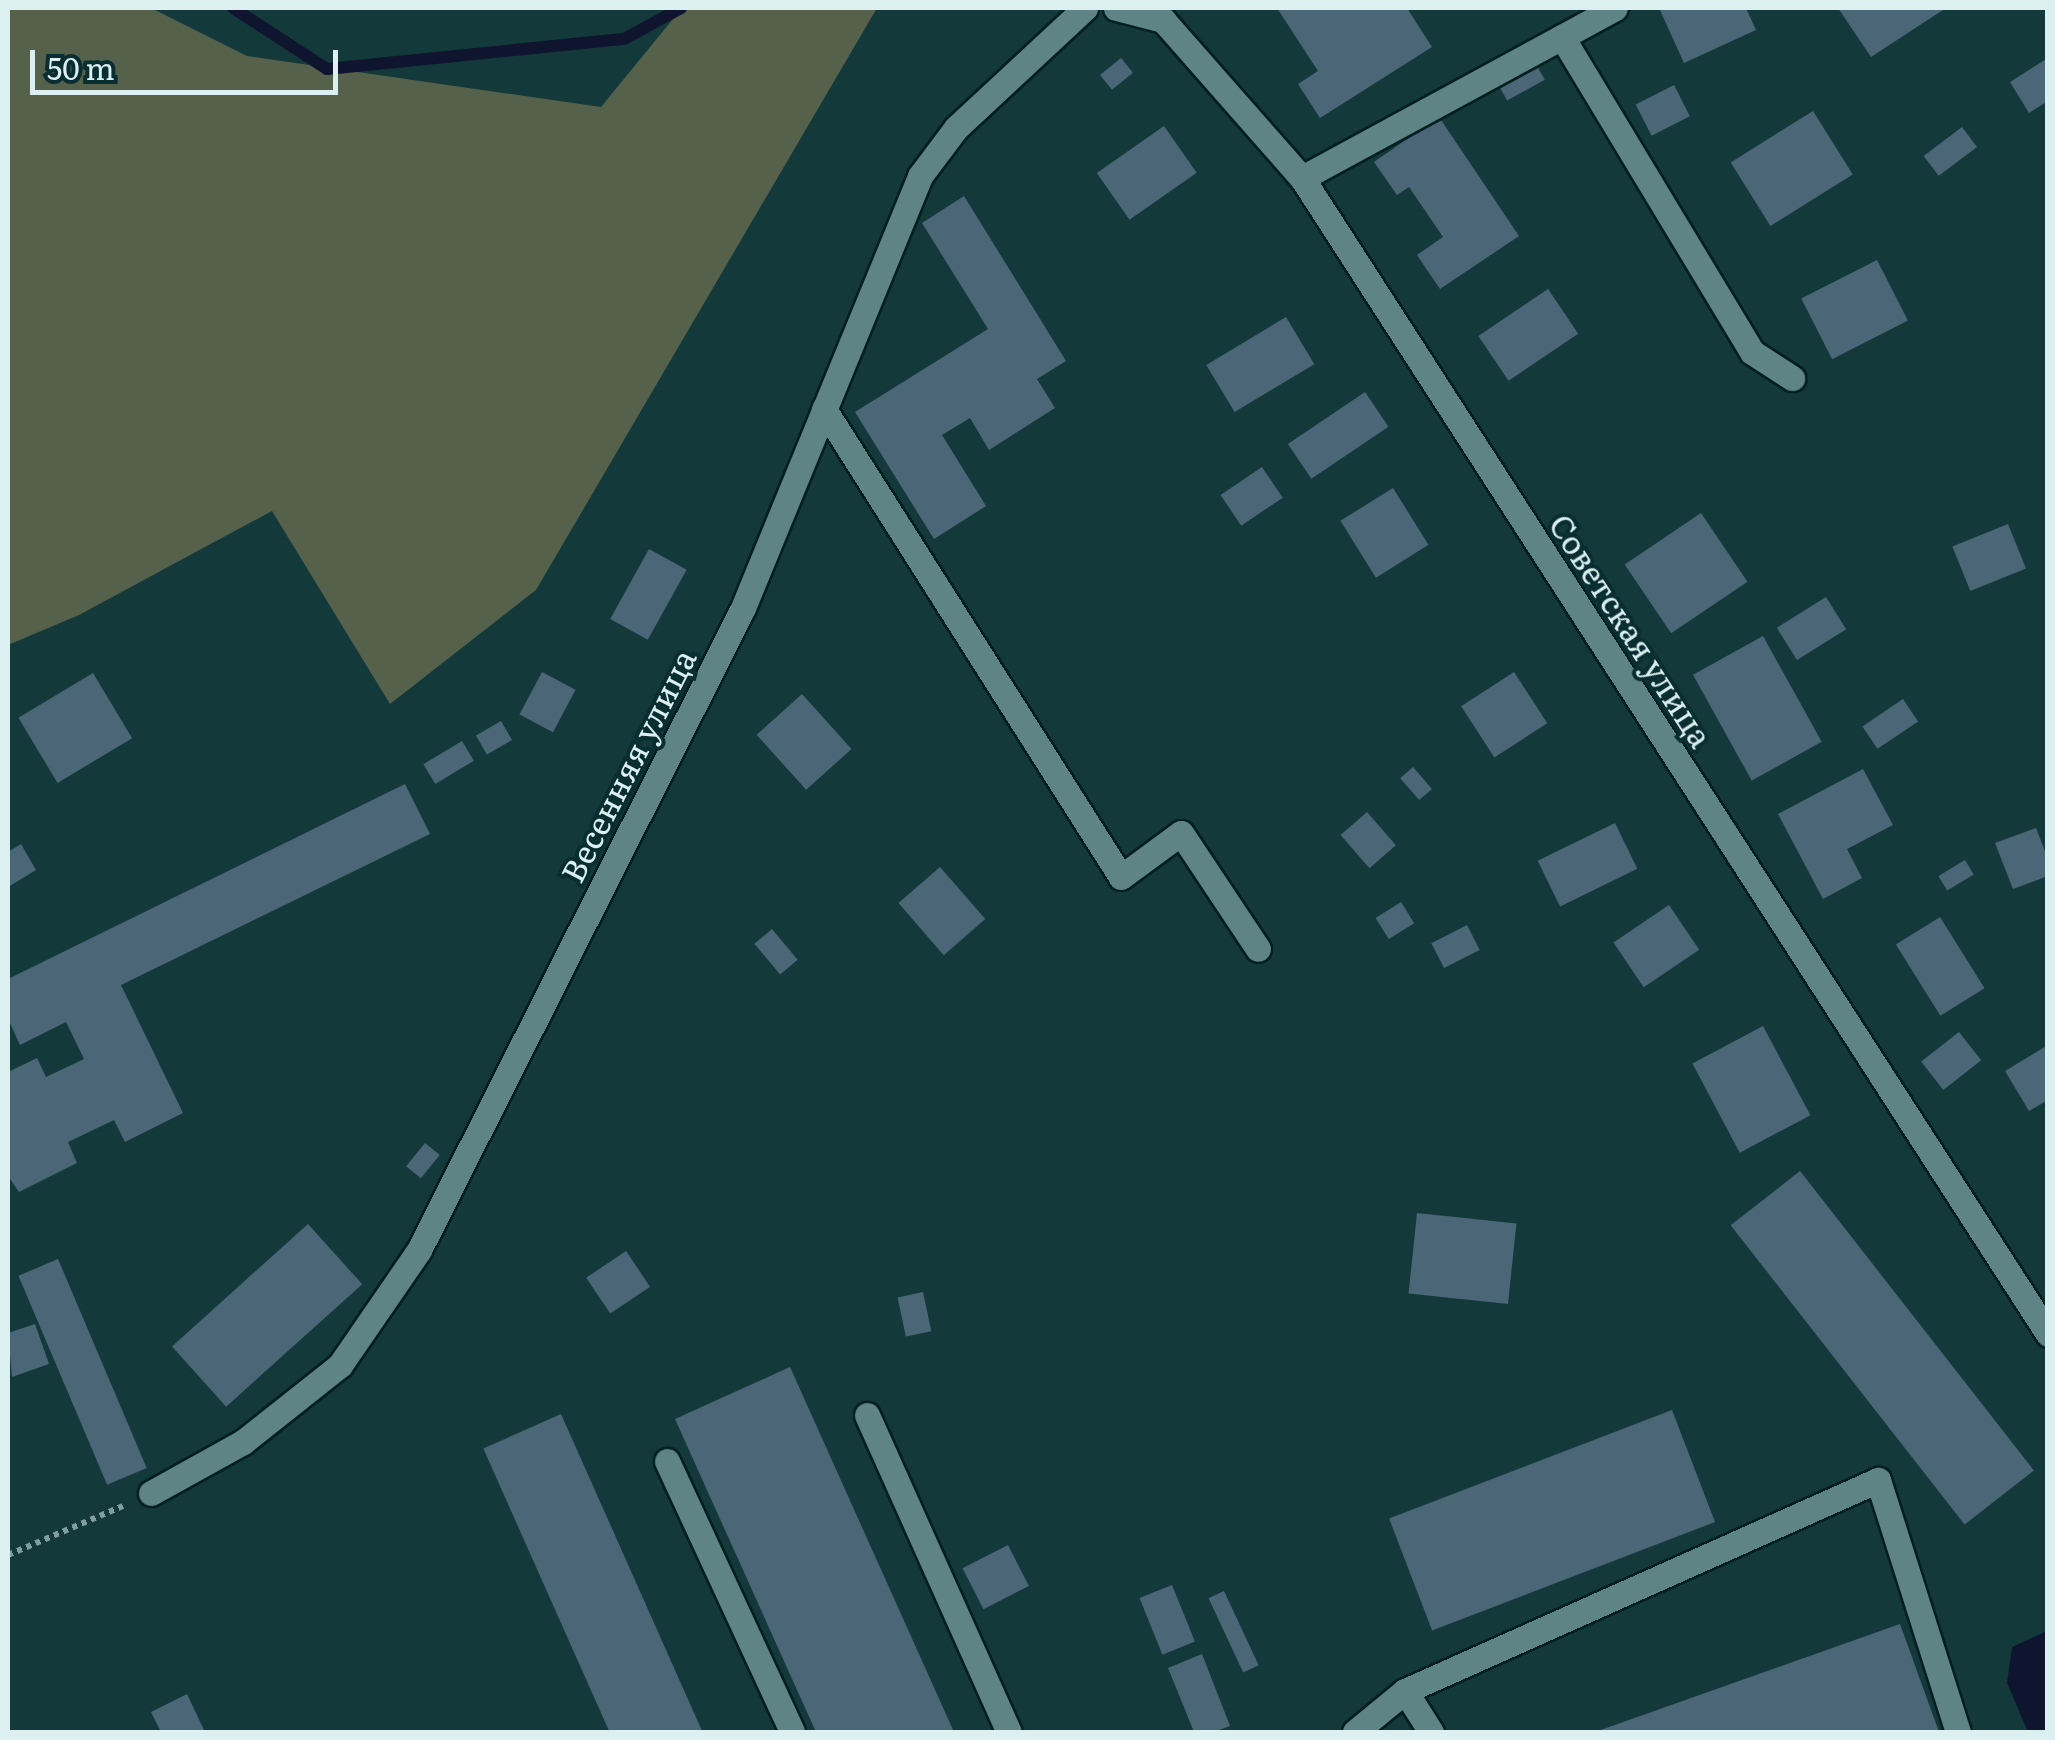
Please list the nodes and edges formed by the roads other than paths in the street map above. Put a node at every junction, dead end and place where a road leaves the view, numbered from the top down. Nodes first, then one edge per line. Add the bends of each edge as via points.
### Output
1 (1085, 8) edge
2 (1116, 8) edge
3 (1615, 8) edge
4 (1562, 37) junction
5 (1302, 178) junction
6 (1792, 378) dead end
7 (824, 410) junction
8 (1258, 949) dead end
9 (2048, 1334) edge
10 (867, 1415) dead end
11 (667, 1461) dead end
12 (151, 1493) road end
13 (1405, 1692) junction
14 (792, 1732) edge
15 (1009, 1732) edge
16 (1355, 1732) edge
17 (1430, 1732) edge
18 (1958, 1732) edge

1 - 7 street, Весенняя улица via 956,128 920,176
2 - 5 street, Советская улица via 1163,20
3 - 4 street
4 - 5 street
4 - 6 street via 1752,352
5 - 9 street, Советская улица
7 - 8 street via 1121,876 1181,833
7 - 12 street, Весенняя улица via 742,608 419,1250 340,1366 242,1442
10 - 15 street
11 - 14 street
13 - 16 street
13 - 17 street
13 - 18 street via 1878,1480

